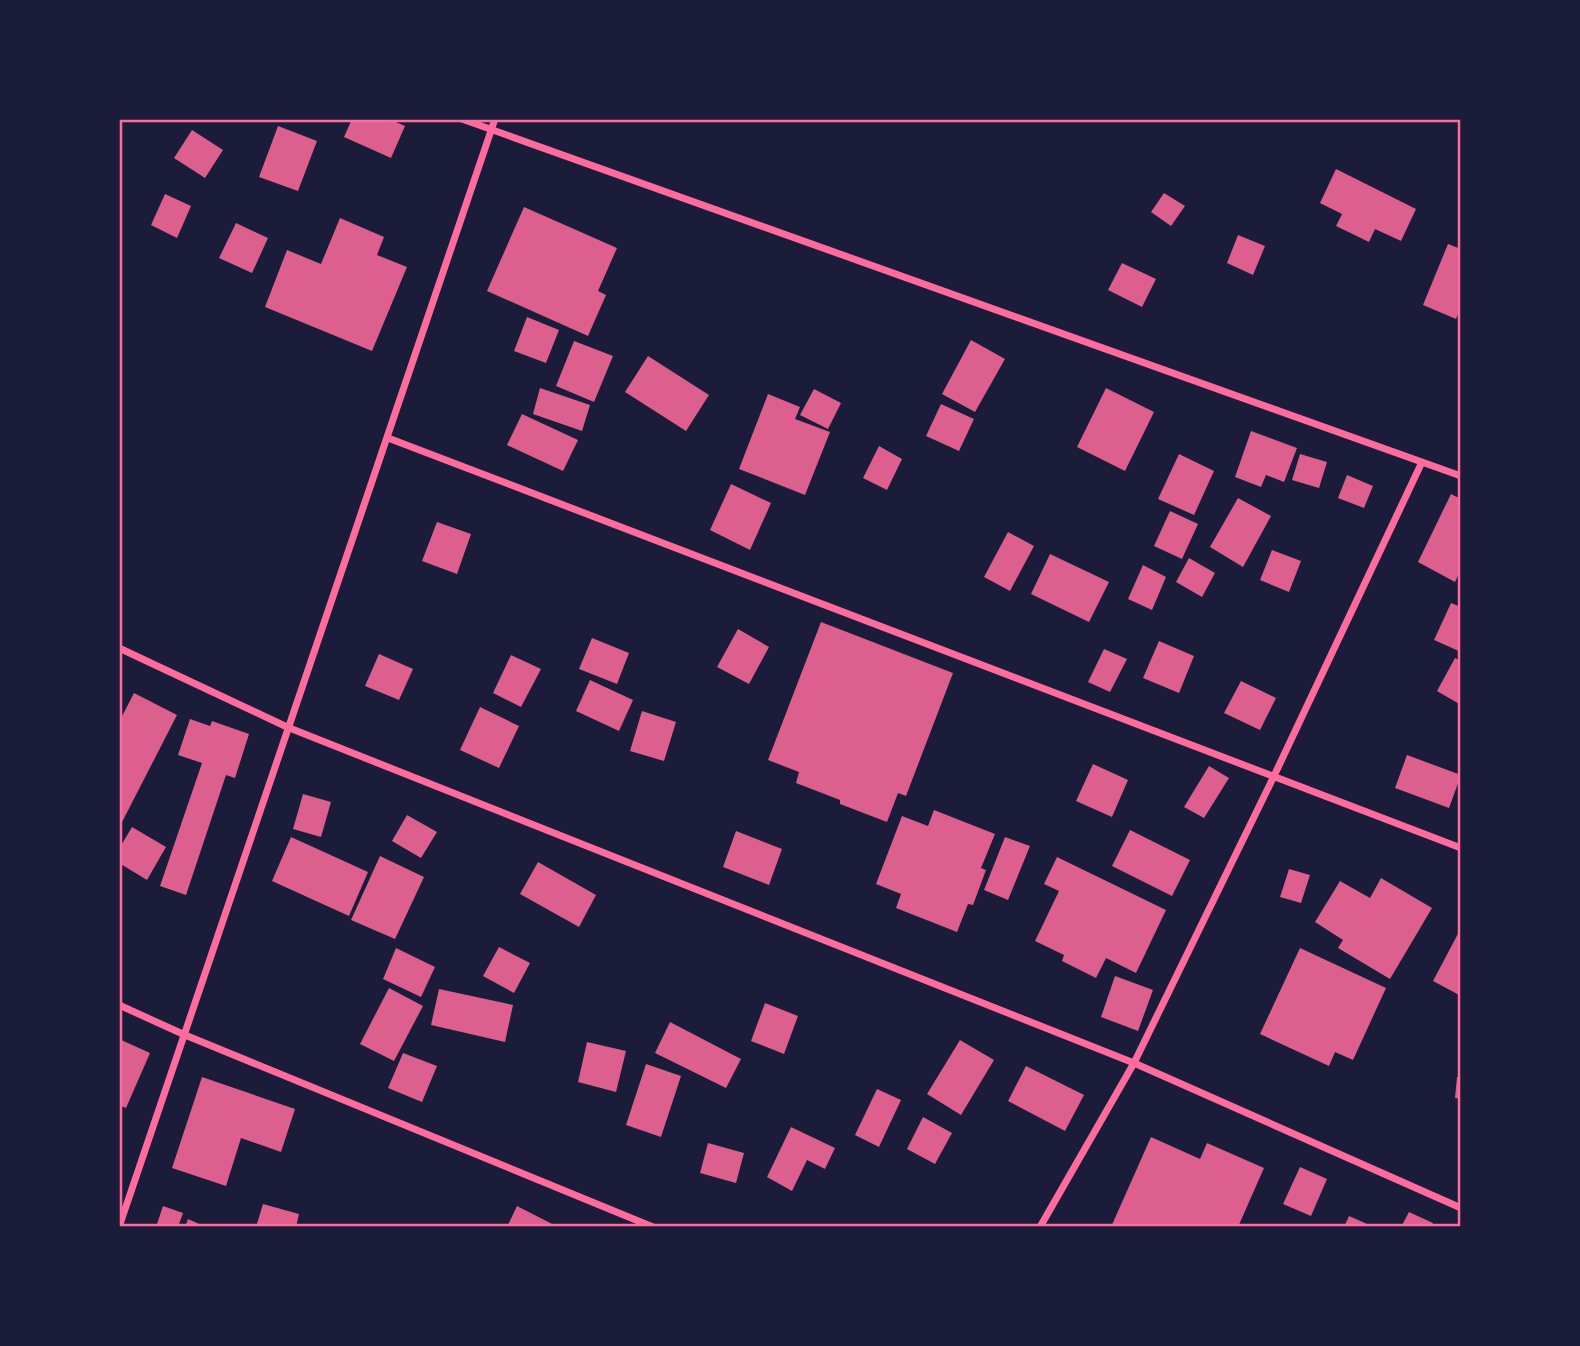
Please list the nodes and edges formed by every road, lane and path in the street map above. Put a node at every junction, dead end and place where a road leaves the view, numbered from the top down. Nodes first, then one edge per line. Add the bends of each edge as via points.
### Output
1 (462, 119) edge
2 (495, 119) edge
3 (490, 130) junction
4 (388, 438) junction
5 (1422, 462) junction
6 (1461, 476) edge
7 (119, 648) edge
8 (287, 727) junction
9 (1274, 776) junction
10 (1461, 848) edge
11 (119, 1005) edge
12 (185, 1035) junction
13 (1134, 1063) junction
14 (1461, 1208) edge
15 (120, 1227) edge
16 (653, 1227) edge
17 (1040, 1227) edge

1 - 3 street
2 - 3 street
3 - 4 street
3 - 5 street
4 - 8 street
4 - 9 street
5 - 6 street
5 - 9 street
7 - 8 street
8 - 12 street
8 - 13 street
9 - 10 street
9 - 13 street
11 - 12 street
12 - 15 street
12 - 16 street
13 - 14 street
13 - 17 street

